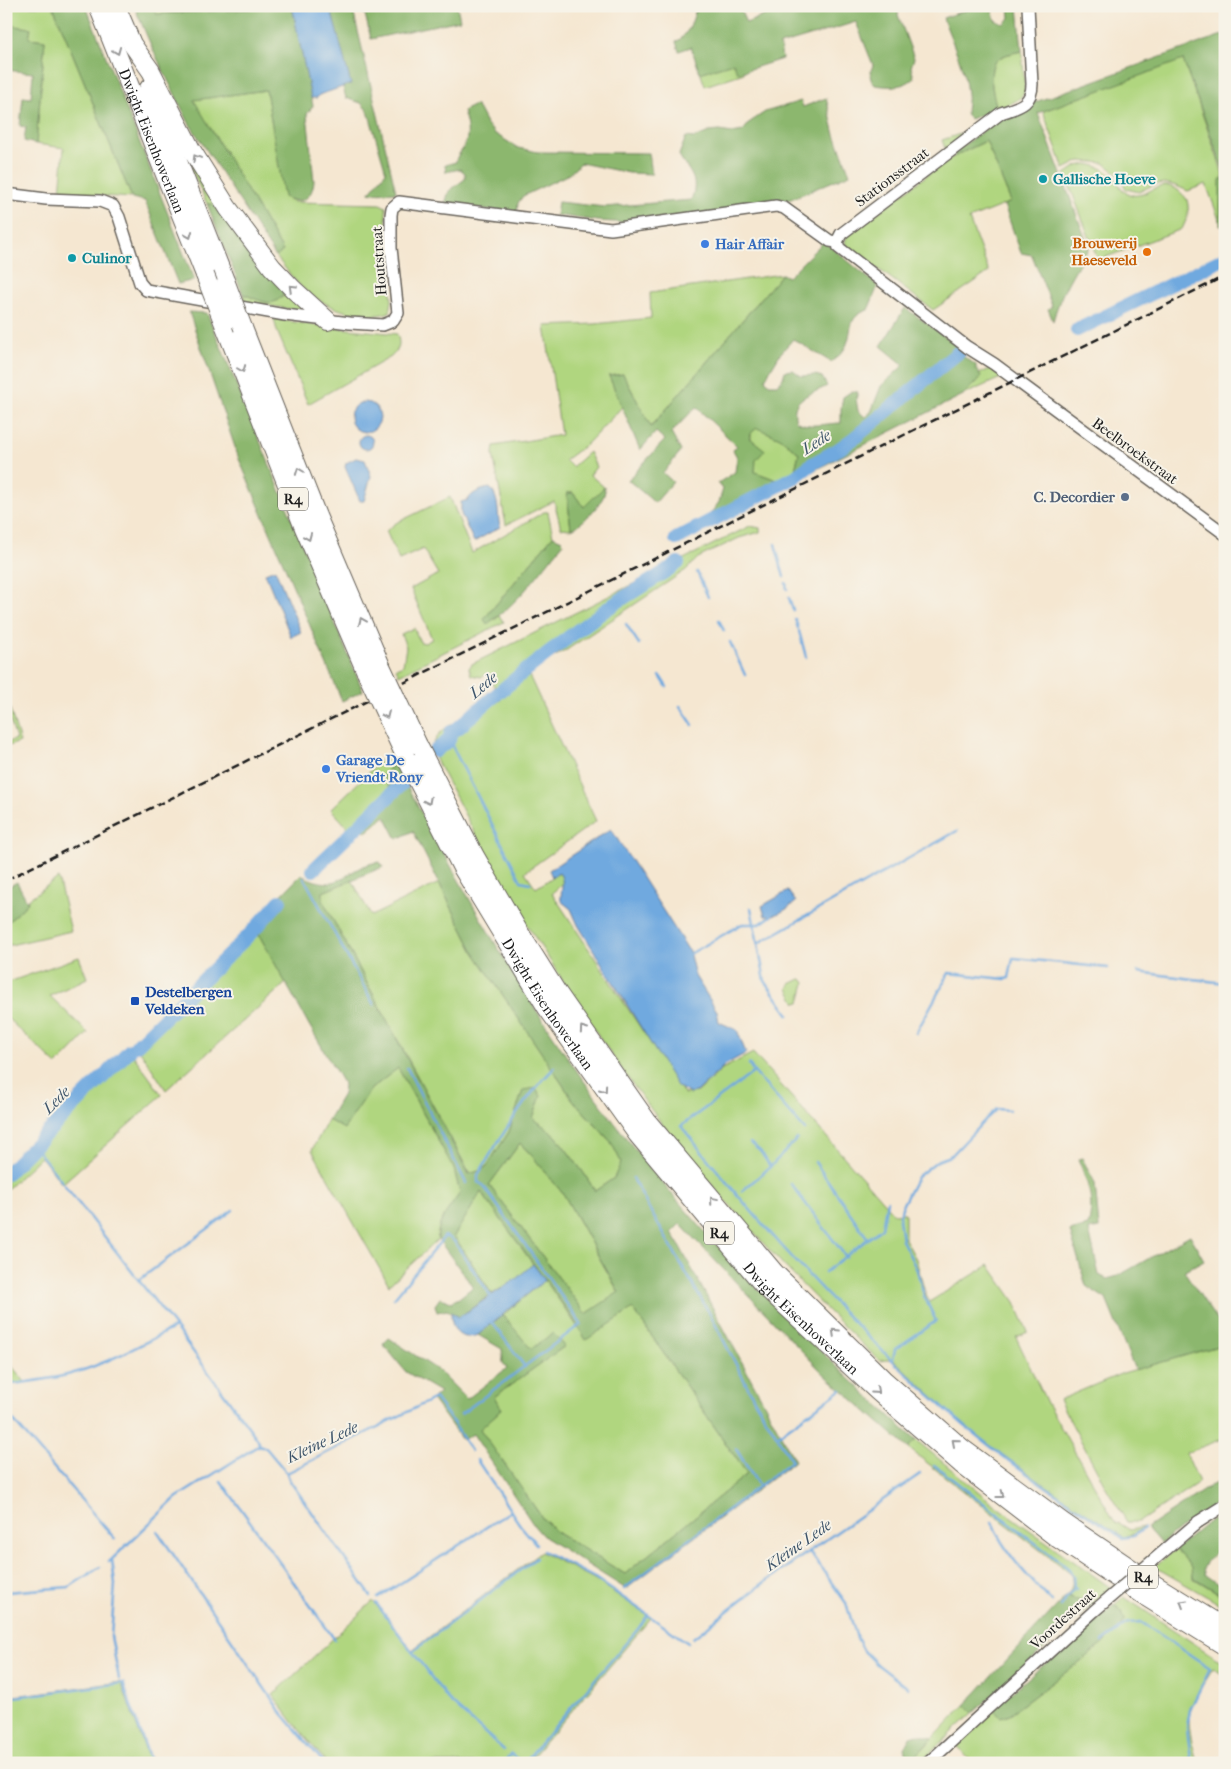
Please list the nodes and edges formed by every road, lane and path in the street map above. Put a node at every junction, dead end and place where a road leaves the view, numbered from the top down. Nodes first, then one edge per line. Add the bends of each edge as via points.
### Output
1 (98, 6) edge
2 (116, 6) edge
3 (1028, 6) edge
4 (132, 44) junction
5 (6, 194) edge
6 (838, 242) junction
7 (328, 321) junction
8 (1225, 534) edge
9 (374, 669) junction
10 (412, 751) junction
11 (1225, 1505) edge
12 (1225, 1628) edge
13 (1225, 1646) edge
14 (928, 1763) edge

1 -> 9 highway, Dwight Eisenhowerlaan / R4, bridge via 304,528
2 - 4 highway, R4
3 - 6 street, Stationsstraat via 1032,84 1029,98 1022,106 1001,113 841,234
7 -> 4 highway via 279,275 228,208 191,149 151,71
9 -> 4 highway, Dwight Eisenhowerlaan / R4, bridge
5 - 7 street, Houtstraat via 100,201 113,206 140,283 146,290
6 - 7 street, Houtstraat via 830,242 784,208 776,206 611,229 399,202 390,215 398,307 396,317 383,325
6 - 8 street, Beelbroekstraat via 839,248 966,347 994,364
9 - 10 highway, R4, bridge
12 -> 10 highway, Dwight Eisenhowerlaan / R4 via 1072,1528 962,1448 883,1379 775,1273 647,1121 557,992
10 -> 13 highway, Dwight Eisenhowerlaan / R4 via 461,866 547,1008 637,1134 765,1287 961,1464 1057,1538
11 - 14 street, Voordestraat, bridge via 1198,1522 1094,1611

